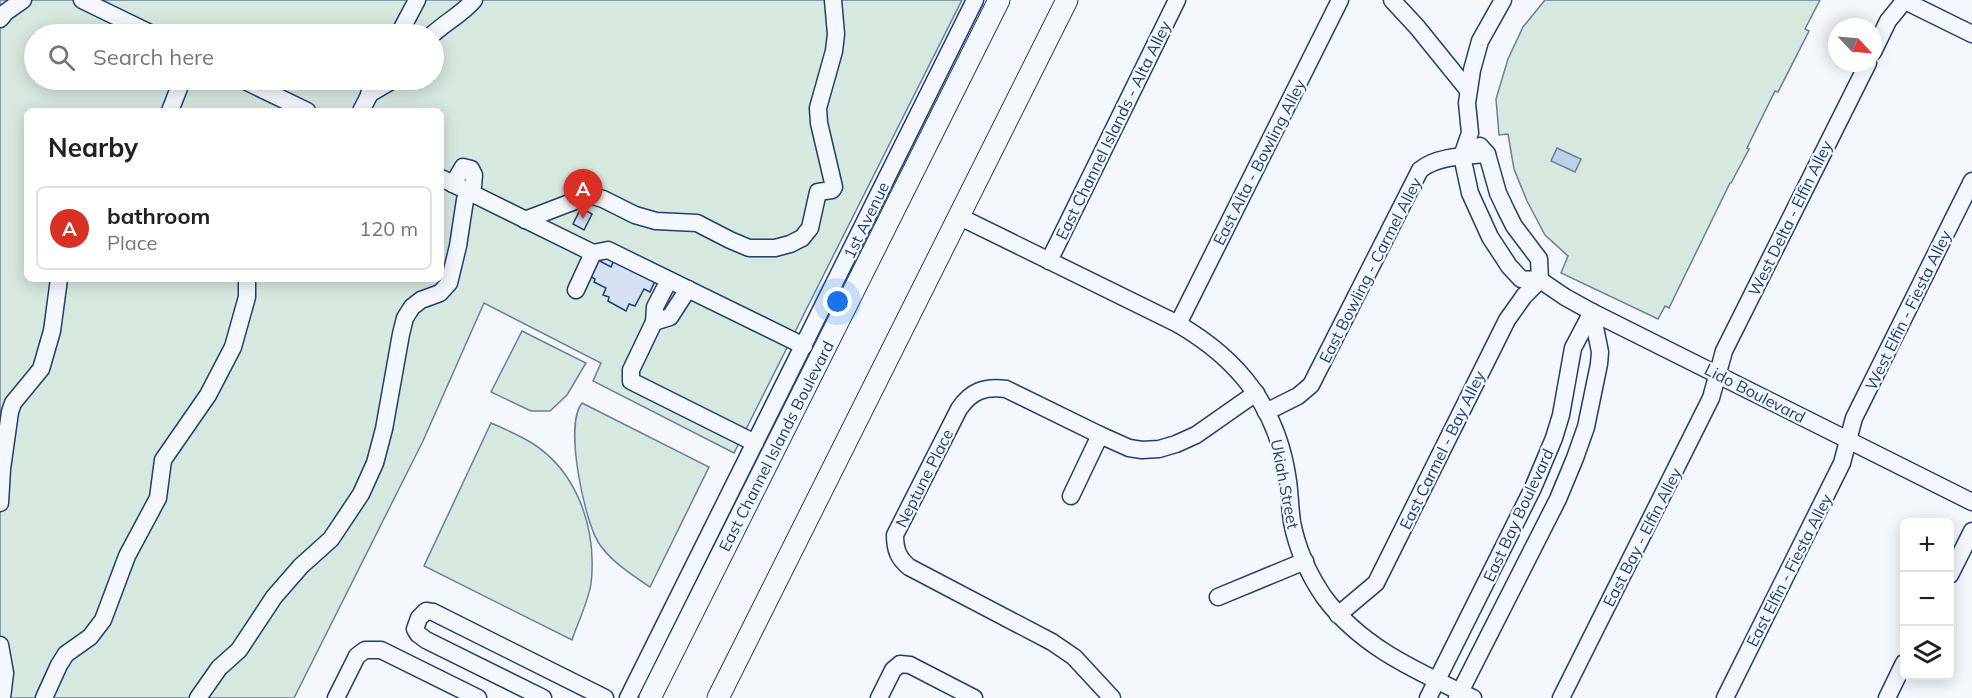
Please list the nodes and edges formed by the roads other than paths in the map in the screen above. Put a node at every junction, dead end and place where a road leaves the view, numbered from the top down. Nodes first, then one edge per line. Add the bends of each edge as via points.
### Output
1 (23, 0) edge
2 (82, 0) edge
3 (417, 0) edge
4 (474, 0) edge
5 (833, 0) edge
6 (975, 0) edge
7 (999, 0) edge
8 (1067, 0) edge
9 (1177, 0) edge
10 (1340, 0) edge
11 (1392, 0) edge
12 (1503, 0) edge
13 (1904, 0) edge
14 (0, 19) edge
15 (131, 24) edge
16 (404, 24) edge
17 (444, 24) edge
18 (1882, 33) edge
19 (1972, 34) edge
20 (1864, 72) edge
21 (179, 90) edge
22 (264, 90) edge
23 (372, 90) edge
24 (1468, 90) junction
25 (171, 108) edge
26 (301, 108) edge
27 (362, 108) edge
28 (1470, 133) junction
29 (1487, 154) junction
30 (1462, 156) junction
31 (447, 181) edge
32 (1972, 181) edge
33 (470, 192) junction
34 (958, 216) junction
35 (525, 220) junction
36 (593, 253) junction
37 (1049, 261) junction
38 (669, 280) junction
39 (1540, 280) junction
40 (59, 282) edge
41 (247, 282) edge
42 (688, 289) junction
43 (576, 290) dead end
44 (1593, 312) junction
45 (654, 322) junction
46 (1178, 324) junction
47 (804, 346) junction
48 (1718, 375) junction
49 (1256, 393) junction
50 (1266, 412) junction
51 (1100, 435) junction
52 (1848, 440) junction
53 (755, 443) junction
54 (1071, 496) dead end
55 (1972, 502) edge
56 (0, 503) edge
57 (1972, 531) edge
58 (1305, 561) junction
59 (1952, 572) edge
60 (1218, 597) dead end
61 (1338, 615) junction
62 (0, 645) edge
63 (1900, 673) edge
64 (1437, 681) junction
65 (579, 692) edge
66 (1463, 696) edge
67 (2, 698) edge
68 (44, 698) edge
69 (198, 698) edge
70 (336, 698) edge
71 (478, 698) edge
72 (543, 698) edge
73 (605, 698) edge
74 (628, 698) edge
75 (650, 698) edge
76 (718, 698) edge
77 (879, 698) edge
78 (974, 698) edge
79 (1112, 698) edge
80 (1428, 698) edge
81 (1561, 698) edge
82 (1725, 698) edge
83 (1887, 698) edge

1 - 14 street
2 - 15 street
3 - 16 street
4 - 17 street
5 - 35 street via 834,51 818,108 834,187 818,192 810,228 802,238 775,248 749,248 697,223 656,221 593,196
6 - 47 street, 1st Avenue
7 - 75 main road, East Channel Islands Boulevard
8 - 34 main road
9 - 37 street, East Channel Islands - Alta Alley
10 - 46 street, East Alta - Bowling Alley
11 - 24 street
12 - 24 street via 1480,40
13 - 18 street
13 - 19 street
20 - 48 street, West Delta - Elfin Alley via 1724,351
21 - 25 street
22 - 26 street
23 - 27 street
24 - 28 street
28 - 29 street
28 - 30 street
29 - 30 street, East Bowling - Carmel Alley
29 - 39 street via 1506,210 1539,259
30 - 39 street, Lido Boulevard via 1470,193 1490,237 1521,279
30 - 50 street, East Bowling - Carmel Alley via 1431,162 1420,170 1311,385 1299,396
31 - 33 street
32 - 52 street, West Elfin - Fiesta Alley via 1854,418
33 - 35 street
33 - 69 street via 465,200 449,284 421,300 405,318 384,429 361,494 331,538 274,597 239,650 219,668
34 - 37 street, Ukiah Street
34 - 76 main road
35 - 36 street
36 - 38 street via 608,250
36 - 43 street
37 - 46 street, Ukiah Street
38 - 42 street
38 - 45 street via 655,307
39 - 44 street, Lido Boulevard
39 - 61 street, East Carmel - Bay Alley via 1507,320 1376,583
40 - 56 street via 52,331 41,369 10,412
41 - 68 street via 232,347 208,394 163,460 158,498 127,556 103,620 66,654
42 - 45 street via 670,317
42 - 47 street
44 - 48 street, Lido Boulevard
44 - 64 street, East Bay Boulevard via 1573,348 1561,415 1546,458
44 - 66 street, East Bay Boulevard via 1600,352 1586,427 1557,499
45 - 53 street via 631,370 631,381
46 - 49 street, Ukiah Street via 1235,366
47 - 53 street, 1st Avenue
48 - 52 street, Lido Boulevard
48 - 81 street, East Bay - Elfin Alley via 1711,398
49 - 50 street, Ukiah Street
49 - 51 street, Neptune Place via 1196,435 1159,449 1129,448
50 - 58 street, Ukiah Street via 1283,456 1292,521
51 - 54 street
51 - 79 street, Neptune Place via 1005,389 994,387 972,394 959,409 895,544 897,554 909,567 1074,657
52 - 55 street, Lido Boulevard
52 - 82 street, East Elfin - Fiesta Alley via 1842,463
53 - 74 street, 1st Avenue
57 - 59 street
58 - 60 street
58 - 61 street, Ukiah Street
61 - 64 street, Ukiah Street via 1382,652
62 - 67 street via 5,673
63 - 83 street
64 - 66 street, Ukiah Street
64 - 80 street, East Bay Boulevard
65 - 72 street via 433,612 426,611 419,618 415,629 426,640
65 - 73 street
70 - 71 street via 357,656 365,650 381,650
77 - 78 street via 900,664 910,665

